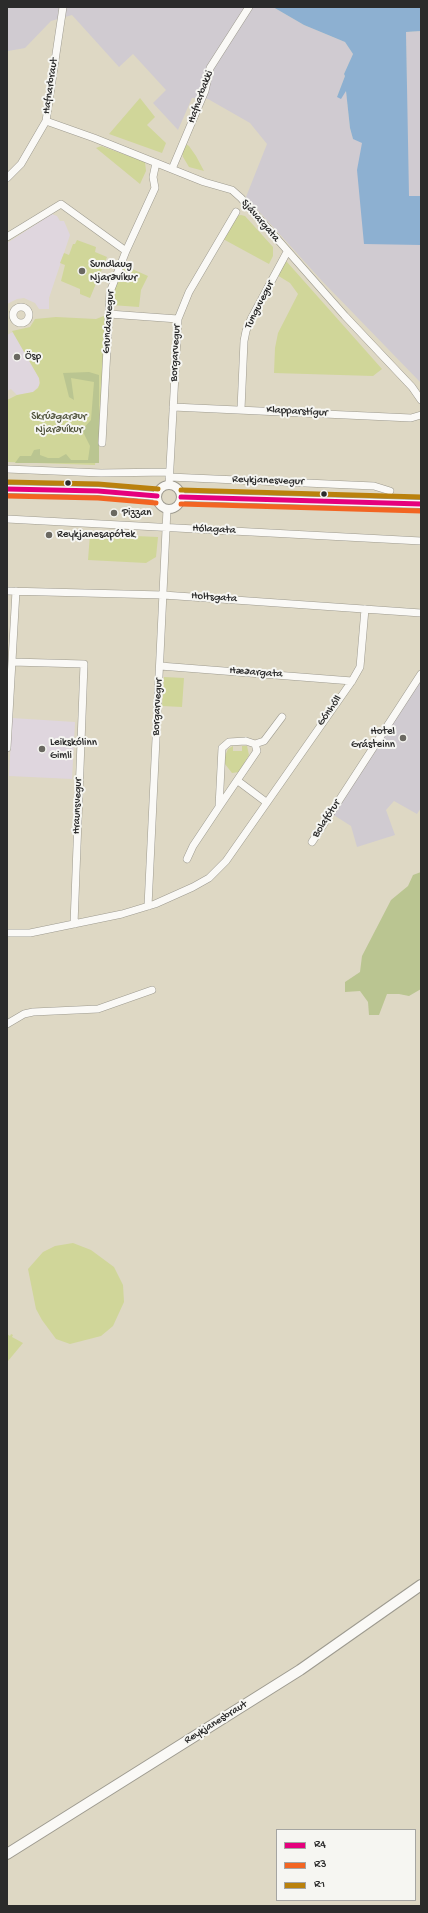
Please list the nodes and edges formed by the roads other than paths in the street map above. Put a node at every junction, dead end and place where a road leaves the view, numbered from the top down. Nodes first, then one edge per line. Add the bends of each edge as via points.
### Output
1 (248, 7) edge
2 (63, 10) edge
3 (46, 121) junction
4 (156, 163) junction
5 (172, 169) junction
6 (7, 178) edge
7 (236, 212) dead end
8 (7, 237) edge
9 (126, 251) junction
10 (287, 252) junction
11 (109, 314) junction
12 (14, 319) dead end
13 (178, 319) junction
14 (7, 323) edge
15 (412, 387) junction
16 (421, 391) edge
17 (421, 400) edge
18 (173, 406) junction
19 (241, 409) junction
20 (421, 415) edge
21 (102, 443) dead end
22 (7, 470) edge
23 (169, 478) junction
24 (7, 489) edge
25 (390, 491) dead end
26 (157, 496) junction
27 (181, 497) junction
28 (421, 504) edge
29 (167, 509) junction
30 (7, 519) edge
31 (166, 528) junction
32 (421, 541) edge
33 (7, 591) edge
34 (16, 591) junction
35 (163, 595) junction
36 (365, 609) junction
37 (421, 613) edge
38 (10, 634) edge
39 (12, 662) junction
40 (160, 666) junction
41 (9, 674) edge
42 (421, 674) edge
43 (352, 681) junction
44 (8, 715) edge
45 (282, 717) dead end
46 (256, 744) junction
47 (7, 748) edge
48 (238, 781) junction
49 (266, 802) junction
50 (219, 807) junction
51 (312, 842) dead end
52 (187, 859) dead end
53 (148, 906) junction
54 (74, 924) junction
55 (7, 933) edge
56 (152, 990) dead end
57 (7, 1024) edge
58 (421, 1584) edge
59 (7, 1854) edge

1 - 5 street, Hafnarbakki via 210,68 205,91
2 - 3 street, Hafnarbraut
3 - 4 street, Sjávargata
3 - 6 street, Hafnarbraut via 21,164
4 - 5 street, Sjávargata
4 - 9 street, Grundarvegur via 153,177 155,188
5 - 10 street, Sjávargata via 232,190
7 - 13 street, Borgarvegur via 189,292
8 - 9 street via 61,204
9 - 11 street, Grundarvegur via 110,292
10 - 15 street, Sjávargata
10 - 19 street, Tunguvegur via 246,331
11 - 13 street
11 - 21 street, Grundarvegur
12 - 14 street
13 - 18 street, Borgarvegur
15 - 16 street
15 - 17 street, Sjávargata
18 - 19 street, Klapparstígur
18 - 23 street, Borgarvegur
19 - 20 street, Klapparstígur via 411,418
22 - 23 street, Reykjanesvegur
23 - 25 street, Reykjanesvegur via 374,486
23 - 26 main road
23 - 27 main road
24 - 26 main road via 98,491
26 - 29 main road via 160,506
27 - 28 main road
27 - 29 main road via 175,508
29 - 31 street, Borgarvegur
30 - 31 street, Hólagata
31 - 32 street, Hólagata
31 - 35 street, Borgarvegur
33 - 34 street, Holtsgata
34 - 35 street, Holtsgata
34 - 38 street
35 - 36 street, Holtsgata
35 - 40 street, Borgarvegur
36 - 37 street, Holtsgata
36 - 43 street, Gónhóll via 360,667
38 - 39 street
39 - 41 street
39 - 54 street, Hraunsvegur via 84,664
40 - 43 street, Hæðargata
40 - 53 street, Borgarvegur
41 - 44 street
42 - 51 street, Bolafótur
43 - 49 street, Gónhóll
44 - 47 street
45 - 46 street via 264,741
46 - 48 street via 257,751
46 - 50 street via 246,741 232,742 222,748
48 - 49 street
48 - 50 street
49 - 53 street, Gónhóll via 226,861 209,878 193,888
50 - 52 street via 192,846
53 - 54 street, Gónhóll
54 - 55 street, Gónhóll via 30,933
56 - 57 street via 98,1009 33,1012
58 - 59 highway, Reykjanesbraut via 300,1670

